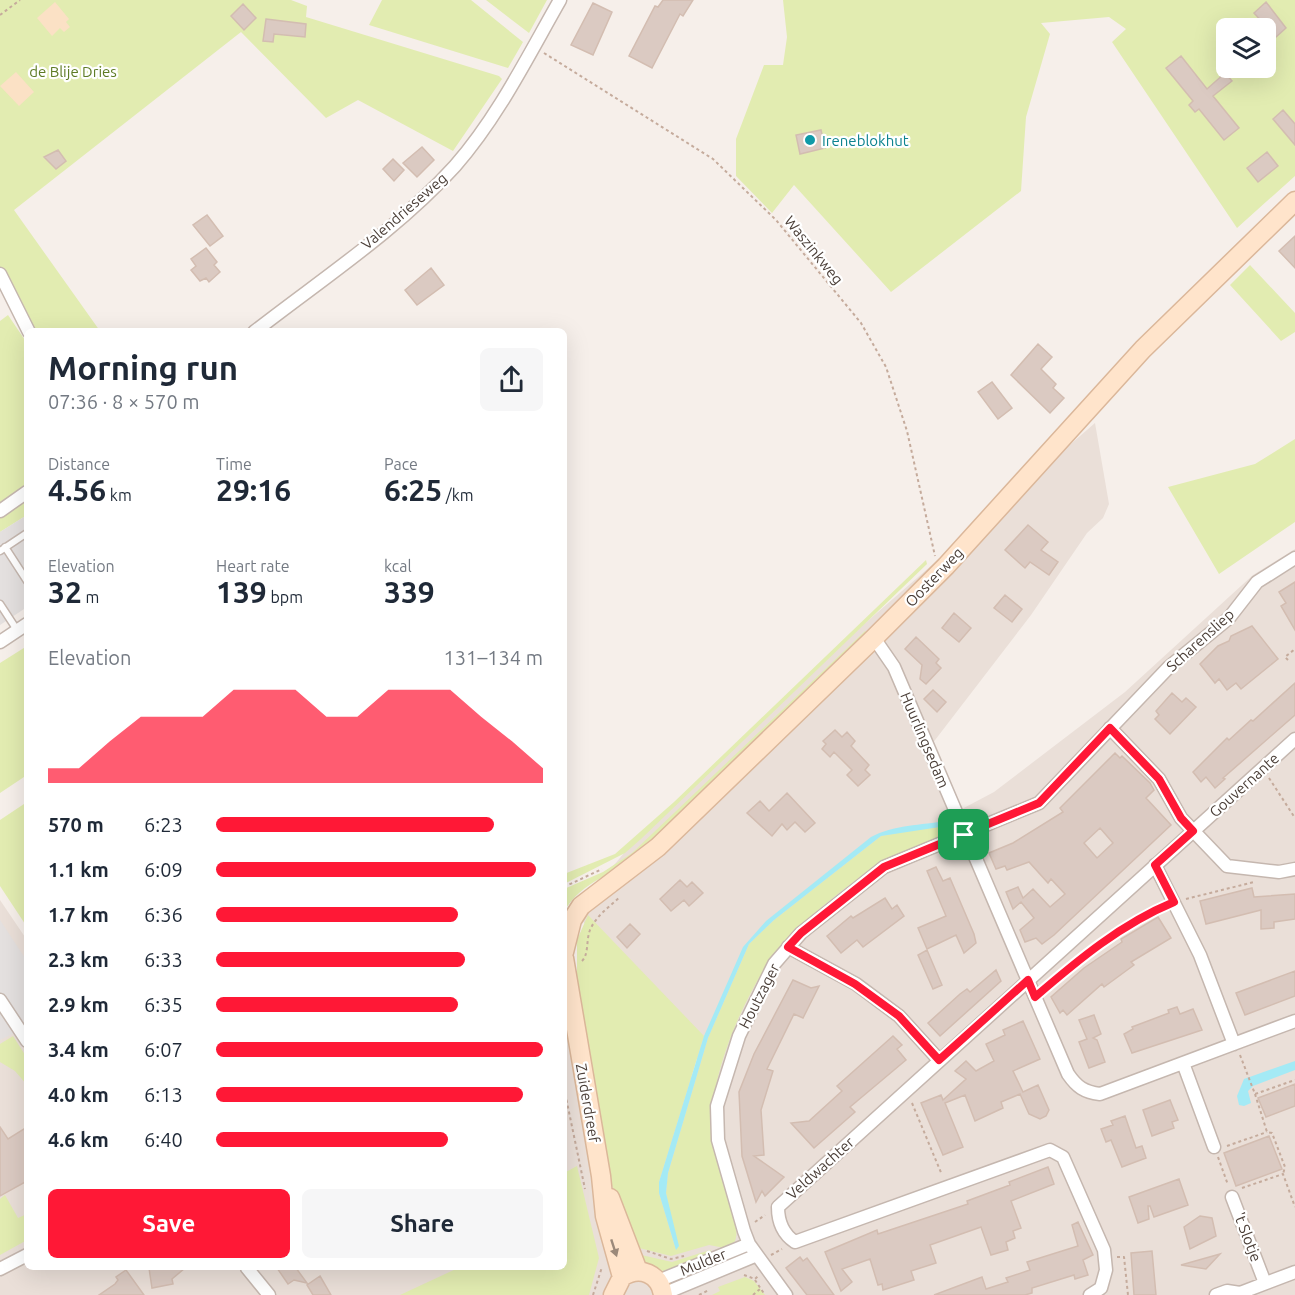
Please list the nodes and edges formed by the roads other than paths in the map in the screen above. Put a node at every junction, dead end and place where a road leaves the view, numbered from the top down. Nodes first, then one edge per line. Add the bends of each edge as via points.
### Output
1 (560, 0) edge
2 (1295, 201) edge
3 (0, 274) edge
4 (27, 328) edge
5 (259, 328) edge
6 (24, 494) edge
7 (0, 511) edge
8 (24, 535) edge
9 (3, 549) edge
10 (1295, 558) edge
11 (24, 577) edge
12 (0, 604) edge
13 (22, 627) edge
14 (874, 638) junction
15 (0, 642) edge
16 (1110, 728) junction
17 (1295, 739) edge
18 (1193, 831) junction
19 (964, 835) junction
20 (1155, 865) junction
21 (1295, 869) edge
22 (567, 937) edge
23 (788, 947) junction
24 (567, 976) edge
25 (1028, 980) junction
26 (0, 1000) edge
27 (1295, 1021) edge
28 (24, 1036) edge
29 (1234, 1044) junction
30 (939, 1060) junction
31 (1183, 1063) junction
32 (1215, 1149) road end
33 (1231, 1194) road end
34 (749, 1244) junction
35 (24, 1256) edge
36 (761, 1261) junction
37 (0, 1269) edge
38 (249, 1270) edge
39 (1295, 1272) edge
40 (630, 1274) junction
41 (1265, 1283) junction
42 (662, 1290) edge
43 (1240, 1294) edge
44 (269, 1295) edge
45 (613, 1295) edge
46 (786, 1295) edge
47 (1090, 1295) edge
48 (1216, 1295) edge

1 - 5 street, Valendrieseweg via 478,135 456,164 425,197
2 - 14 street, Oosterweg via 1143,349 942,557
3 - 4 street
6 - 7 street
8 - 9 lane
9 - 11 lane
10 - 16 street, Scharensliep via 1257,582 1229,618 1169,666
12 - 13 lane
13 - 15 street
14 - 19 street, Huurlingsedam via 894,667
14 - 22 street, Oosterweg via 658,847 580,906
16 - 18 street via 1159,779
16 - 19 street, Houtzager via 1039,803
17 - 18 street, Gouvernante
18 - 20 street, Veldwachter
18 - 21 street via 1227,866 1279,872
19 - 23 street, Houtzager via 884,867
19 - 25 street, Huurlingsedam
20 - 25 street, Veldwachter
20 - 29 street via 1200,955
23 - 30 street via 830,968 899,1016
23 - 34 street, Houtzager via 765,979 739,1036 717,1106 718,1140
24 - 40 street, Zuiderdreef via 601,1176
25 - 30 street, Veldwachter
25 - 31 street, Huurlingsedam via 1068,1074 1087,1093 1100,1094
26 - 28 street
27 - 29 street, Huurlingsedam
29 - 31 street, Huurlingsedam
30 - 47 street, Veldwachter via 778,1207 785,1236 795,1242 1042,1151 1058,1153 1106,1258 1101,1288
31 - 32 street
33 - 41 street, 't Slotje
34 - 36 street, Houtzager
34 - 42 street, Mulder
35 - 37 street
36 - 42 street, Mulder
36 - 46 street
38 - 44 street
39 - 41 street
40 - 42 street via 646,1272
40 - 45 street via 616,1285
41 - 43 street
43 - 48 street via 1227,1291

